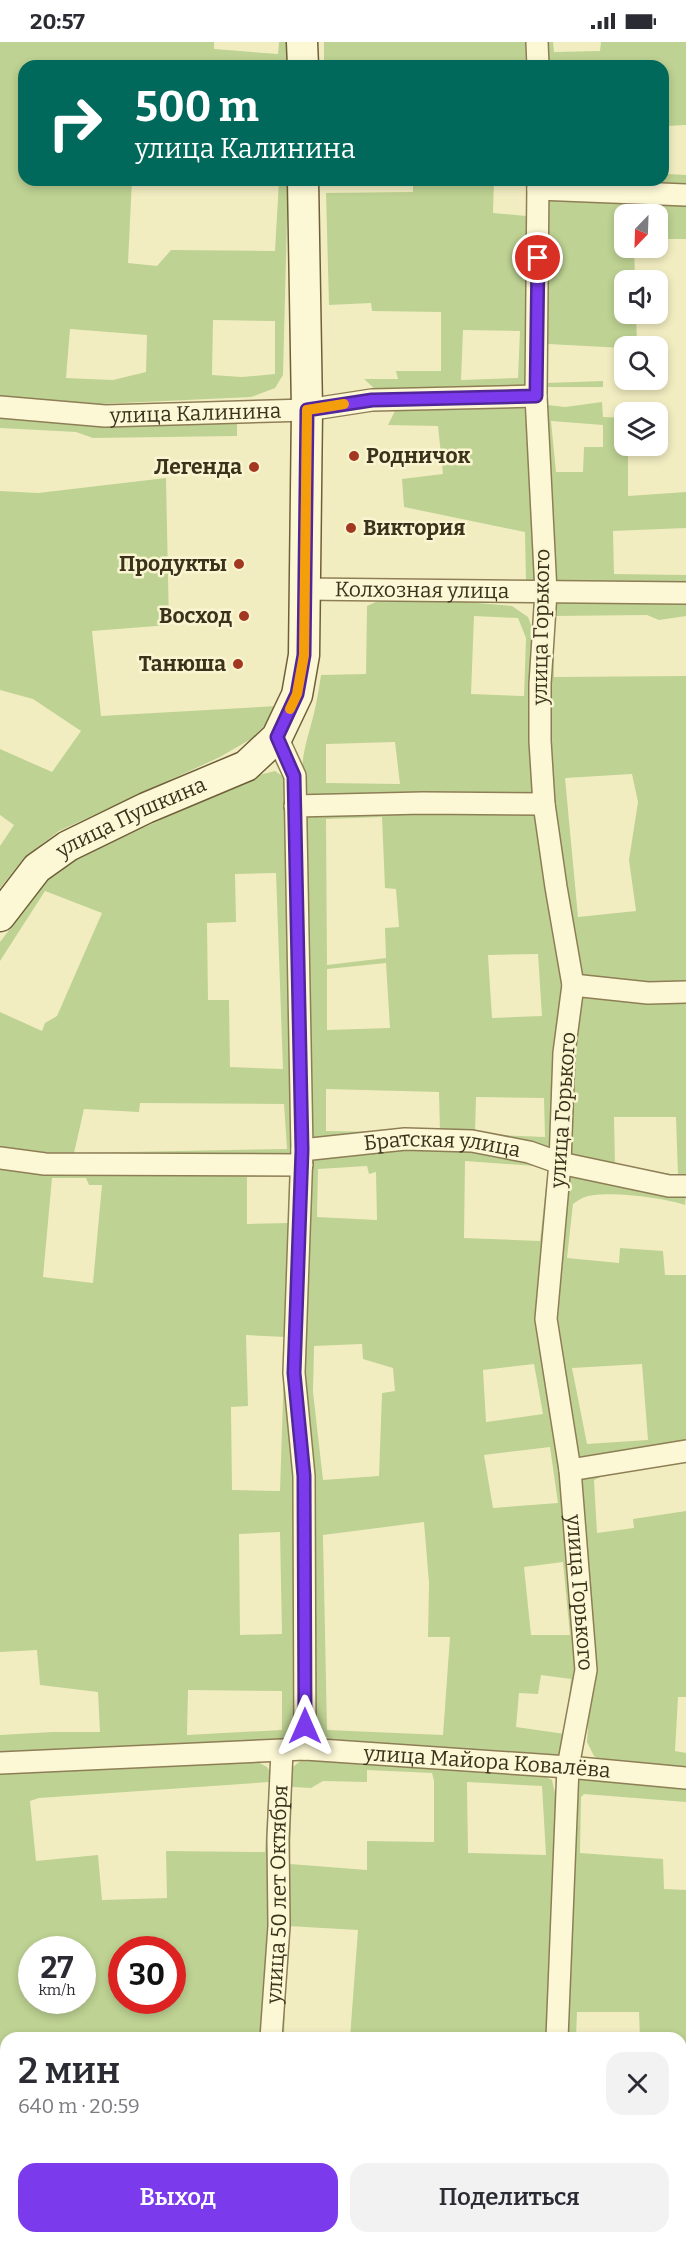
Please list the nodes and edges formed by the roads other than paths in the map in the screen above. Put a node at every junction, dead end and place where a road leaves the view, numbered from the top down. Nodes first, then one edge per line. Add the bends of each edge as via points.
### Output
1 (303, 42) edge
2 (537, 42) edge
3 (303, 60) edge
4 (538, 60) edge
5 (303, 186) edge
6 (538, 186) edge
7 (553, 186) edge
8 (686, 195) edge
9 (536, 396) junction
10 (0, 407) edge
11 (307, 410) junction
12 (304, 589) junction
13 (546, 592) junction
14 (686, 593) edge
15 (277, 737) junction
16 (544, 804) junction
17 (295, 806) junction
18 (0, 916) edge
19 (573, 985) junction
20 (686, 992) edge
21 (0, 1158) edge
22 (302, 1158) junction
23 (560, 1163) junction
24 (686, 1186) edge
25 (686, 1451) edge
26 (570, 1470) junction
27 (305, 1749) junction
28 (282, 1751) junction
29 (0, 1763) edge
30 (568, 1767) junction
31 (686, 1778) edge
32 (271, 2032) edge
33 (557, 2032) edge

1 - 3 main road
2 - 4 street
5 - 11 main road
6 - 9 street, улица Горького
7 - 8 street
9 - 11 street, улица Калинина via 372,400
9 - 13 street, улица Горького
10 - 11 street, улица Калинина via 105,416
11 - 12 main road
12 - 13 street, Колхозная улица
12 - 15 main road via 304,655 297,694
13 - 14 street, Колхозная улица
13 - 16 street, улица Горького via 540,707
15 - 17 street via 294,776
15 - 18 main road, улица Пушкина via 246,766 68,846 37,868
16 - 17 street
16 - 19 street, улица Горького
17 - 22 street
19 - 20 street via 648,993
19 - 23 street, улица Горького via 564,1053
21 - 22 street, Братская улица via 45,1164
22 - 23 street, Братская улица via 405,1139 472,1141 529,1152
22 - 27 street via 294,1373 304,1476
23 - 24 street, Братская улица via 669,1186
23 - 26 street, улица Горького via 546,1319
25 - 26 street
26 - 30 street, улица Горького via 586,1670
27 - 28 street, улица Майора Ковалёва
27 - 30 street, улица Майора Ковалёва
28 - 29 street, улица Майора Ковалёва
28 - 32 street, улица 50 лет Октября via 279,1926
30 - 31 street, улица Майора Ковалёва
30 - 33 street, улица Горького

